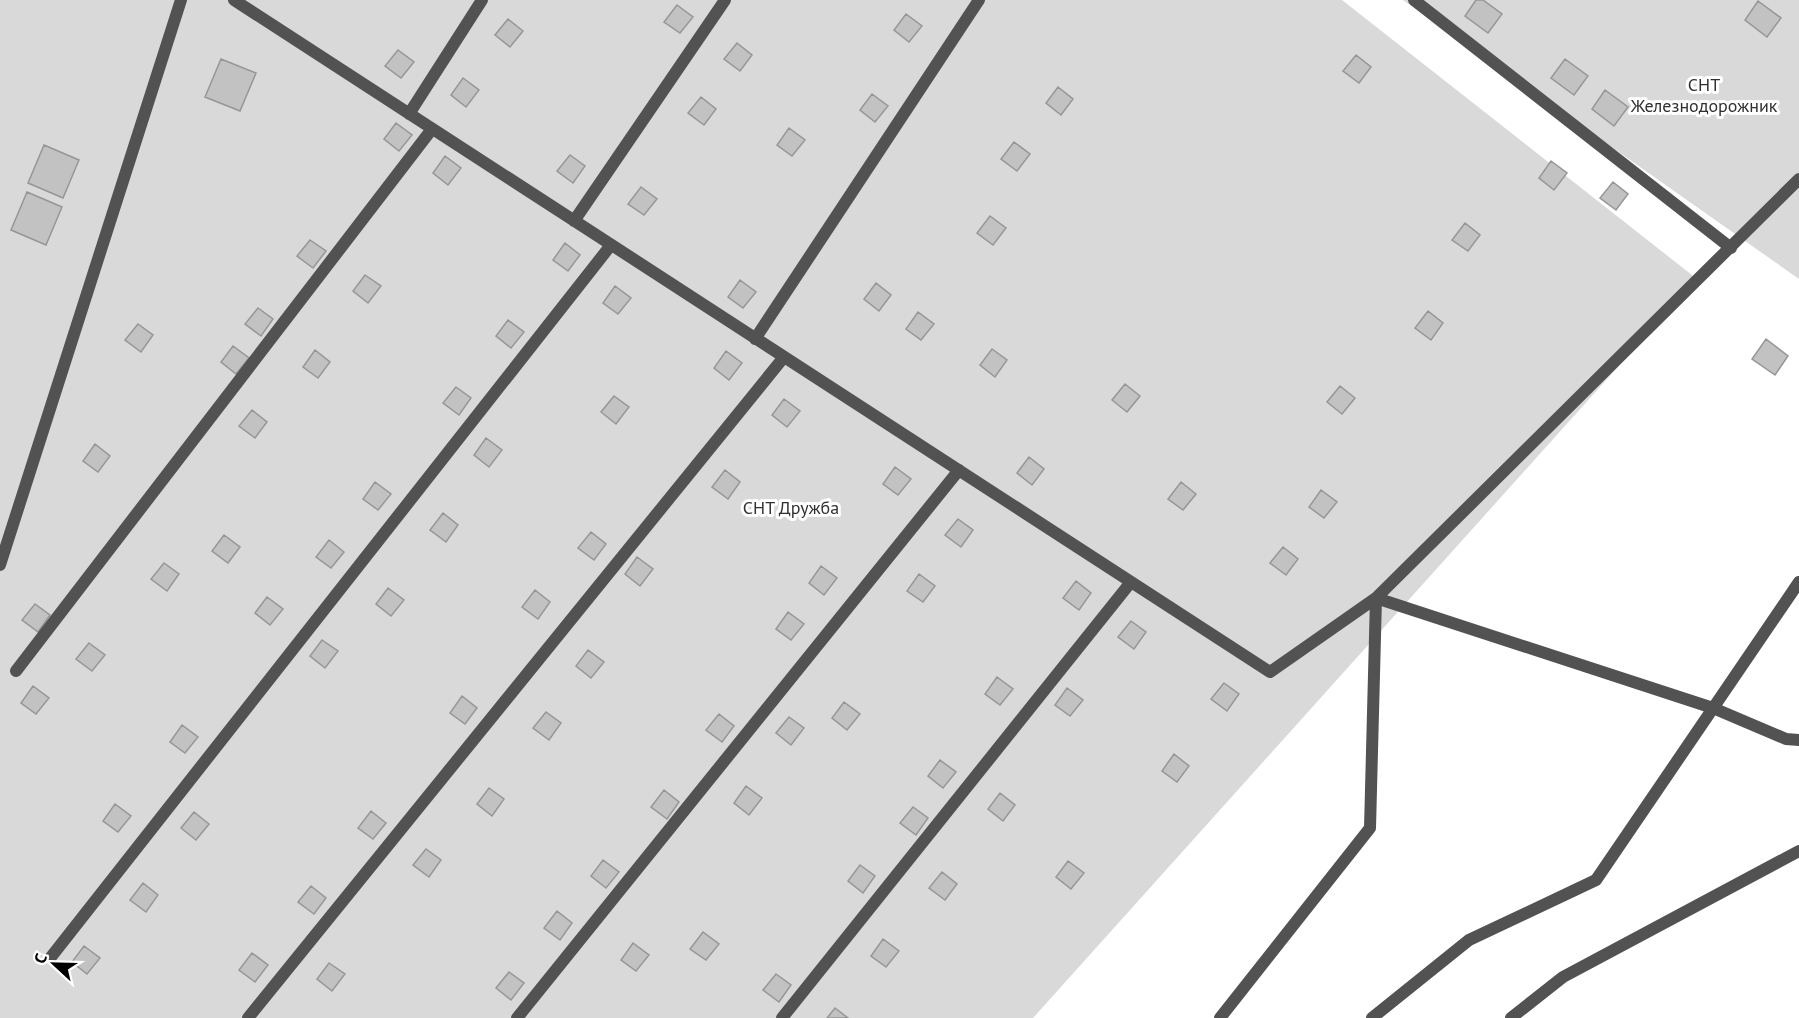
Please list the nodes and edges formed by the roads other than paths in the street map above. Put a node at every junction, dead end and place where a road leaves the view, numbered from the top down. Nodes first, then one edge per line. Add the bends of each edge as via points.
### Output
1 (181, 0) edge
2 (234, 0) edge
3 (482, 0) edge
4 (725, 0) edge
5 (979, 0) edge
6 (1414, 0) edge
7 (409, 114) junction
8 (432, 129) junction
9 (1799, 179) edge
10 (574, 221) junction
11 (611, 245) junction
12 (1731, 248) junction
13 (755, 339) junction
14 (784, 357) junction
15 (959, 471) junction
16 (0, 565) edge
17 (1131, 582) junction
18 (1799, 582) edge
19 (1376, 598) junction
20 (16, 671) dead end
21 (1713, 708) junction
22 (1799, 740) edge
23 (1799, 850) edge
24 (51, 957) dead end
25 (248, 1018) edge
26 (517, 1018) edge
27 (782, 1018) edge
28 (1220, 1018) edge
29 (1371, 1018) edge
30 (1511, 1018) edge

1 - 16 street
2 - 7 street
3 - 7 street
4 - 10 street
5 - 13 street
6 - 12 street
7 - 8 street
8 - 10 street
8 - 20 street
9 - 12 street
10 - 11 street
11 - 13 street
11 - 24 street
12 - 19 street
13 - 14 street
14 - 15 street
14 - 25 street
15 - 17 street
15 - 26 street
17 - 19 street via 1270,672
17 - 27 street
18 - 21 street
19 - 21 street
19 - 28 street via 1370,828
21 - 22 street via 1786,739
21 - 29 street via 1596,880 1469,940
23 - 30 street via 1563,977

